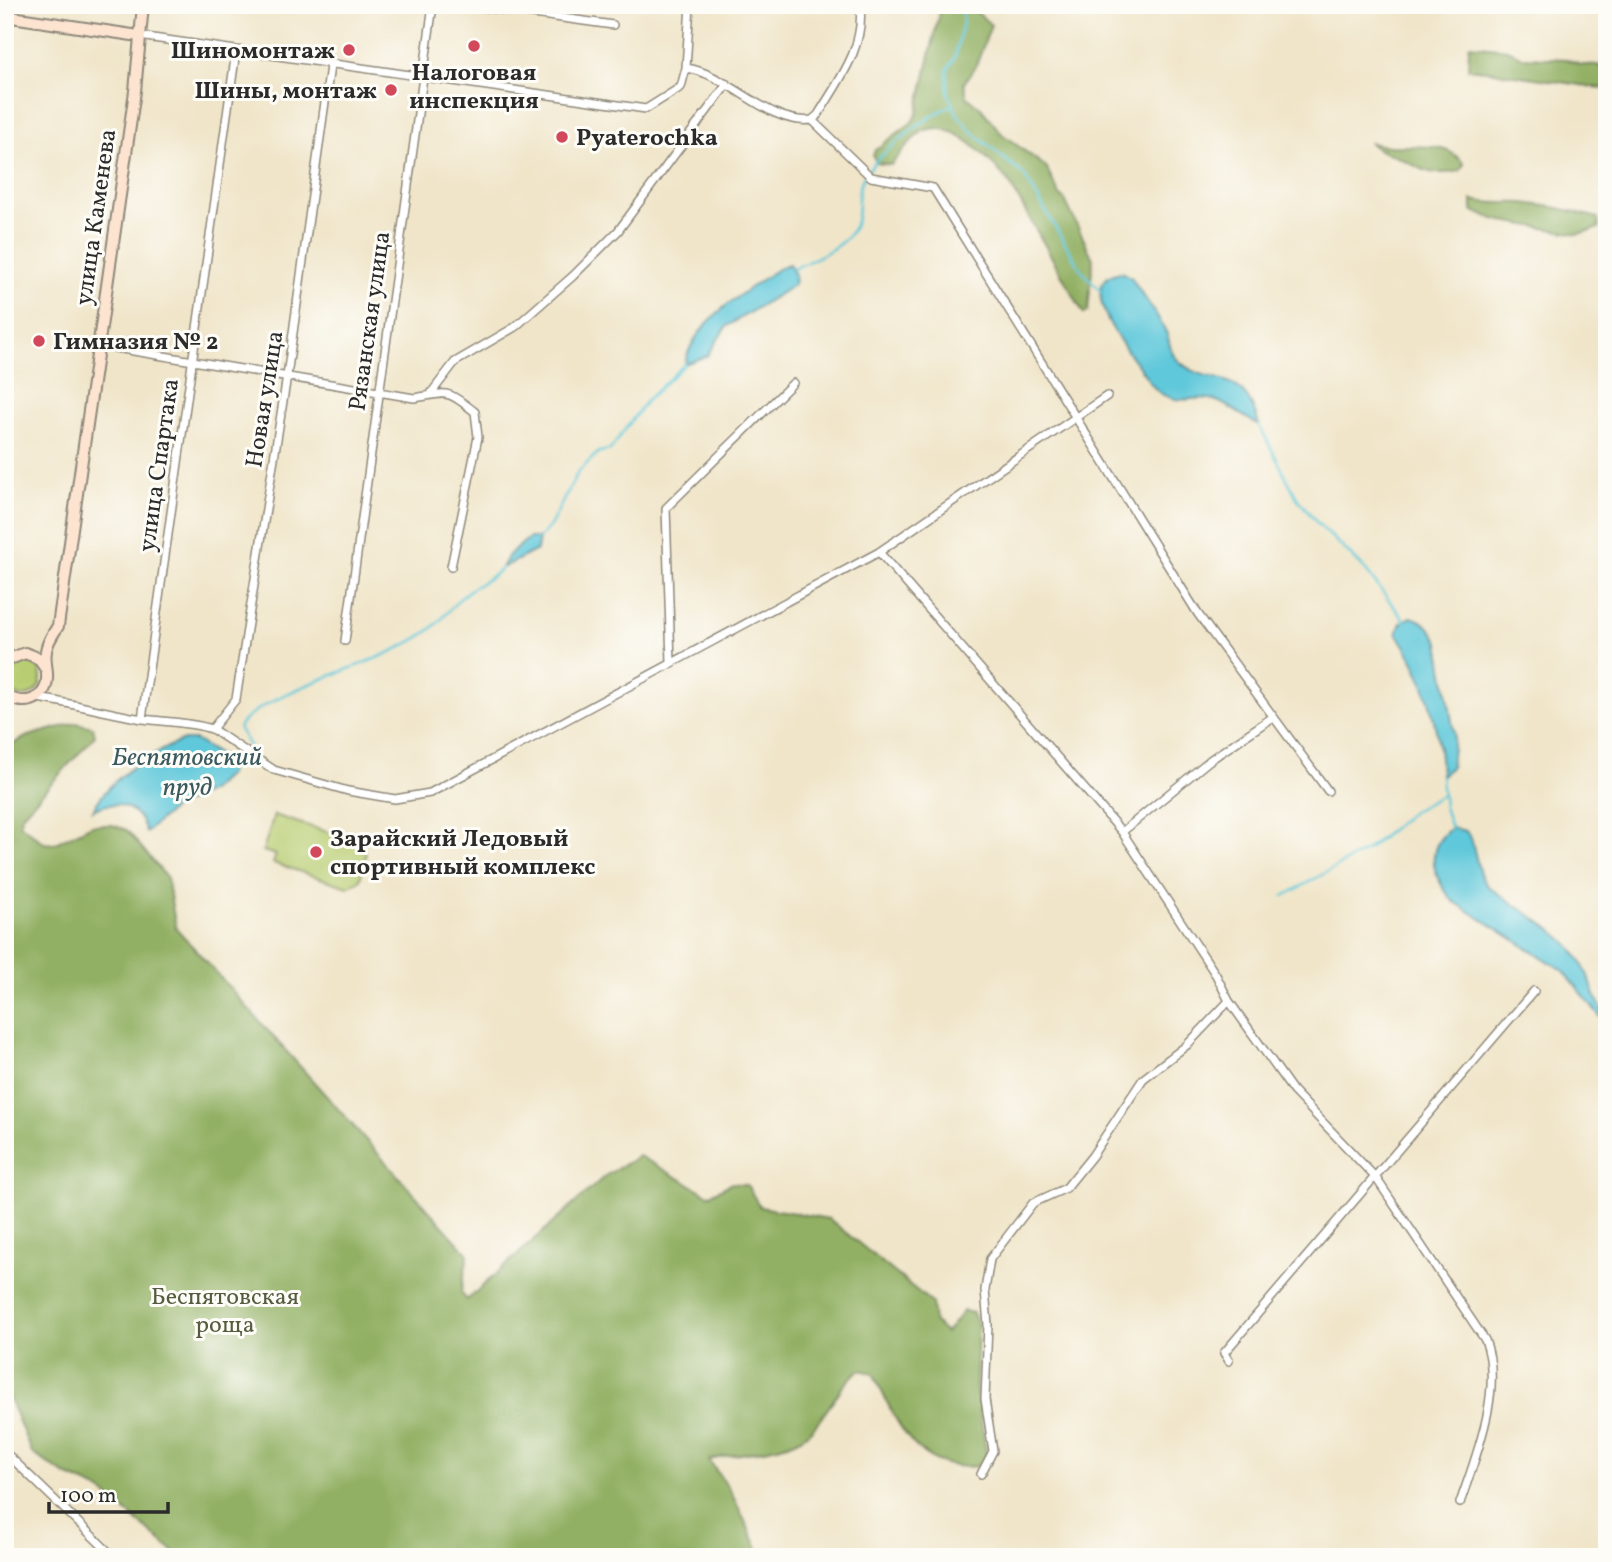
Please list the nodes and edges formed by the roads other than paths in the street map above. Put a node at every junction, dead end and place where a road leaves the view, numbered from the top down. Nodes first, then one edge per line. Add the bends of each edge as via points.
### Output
1 (144, 5) edge
2 (433, 5) edge
3 (468, 5) edge
4 (690, 5) edge
5 (860, 5) edge
6 (5, 16) edge
7 (613, 25) dead end
8 (139, 36) junction
9 (236, 51) junction
10 (330, 66) junction
11 (687, 68) junction
12 (424, 78) junction
13 (727, 84) junction
14 (811, 120) junction
15 (98, 345) junction
16 (192, 360) junction
17 (287, 376) junction
18 (793, 383) dead end
19 (378, 392) junction
20 (432, 392) junction
21 (1107, 396) dead end
22 (1076, 419) junction
23 (879, 552) junction
24 (451, 566) dead end
25 (49, 641) junction
26 (345, 641) dead end
27 (25, 653) junction
28 (7, 656) edge
29 (671, 663) junction
30 (45, 668) junction
31 (47, 681) junction
32 (6, 695) edge
33 (37, 698) junction
34 (62, 700) junction
35 (1273, 717) junction
36 (142, 719) junction
37 (212, 729) junction
38 (1328, 791) dead end
39 (1122, 832) junction
40 (1534, 991) dead end
41 (1229, 1000) junction
42 (1376, 1178) junction
43 (1229, 1361) dead end
44 (5, 1452) edge
45 (981, 1474) dead end
46 (1461, 1503) dead end
47 (114, 1557) edge

1 - 8 main road, улица Каменева
2 - 12 street, Рязанская улица
3 - 7 street
4 - 11 street
5 - 14 street via 861,34 855,53
6 - 8 main road
8 - 9 street
8 - 15 main road, улица Каменева
9 - 10 street
9 - 16 street, улица Спартака
10 - 12 street
10 - 17 street, Новая улица
11 - 12 street via 681,87 646,110
11 - 13 street
12 - 19 street, Рязанская улица
13 - 14 street via 787,118
13 - 20 street via 618,231 515,327 454,362
14 - 22 street via 871,177 933,188
15 - 16 street
15 - 25 main road, улица Каменева via 58,626
16 - 17 street
16 - 36 street, улица Спартака
17 - 19 street
17 - 37 street, Новая улица via 236,699
18 - 29 street via 666,508
19 - 20 street via 414,398
19 - 26 street, Рязанская улица
20 - 24 street via 459,399 475,412 478,437
21 - 22 street
22 - 23 street
22 - 35 street via 1184,592
23 - 29 street
23 - 39 street
25 - 27 main road
25 - 30 main road, улица Каменева
27 - 28 main road
27 - 30 main road
29 - 37 street via 430,793 395,799 274,770
30 - 31 main road, улица Каменева
31 - 33 main road
31 - 34 street
32 - 33 main road via 20,702
33 - 34 street
34 - 36 street
35 - 38 street
35 - 39 street via 1210,760
36 - 37 street
39 - 41 street
40 - 42 street
41 - 42 street via 1293,1091
41 - 45 street via 1187,1045 1143,1079 1066,1188 1033,1203 990,1259 985,1290 985,1399 993,1451
42 - 43 street via 1224,1353
42 - 46 street via 1490,1352 1486,1424
44 - 47 street

